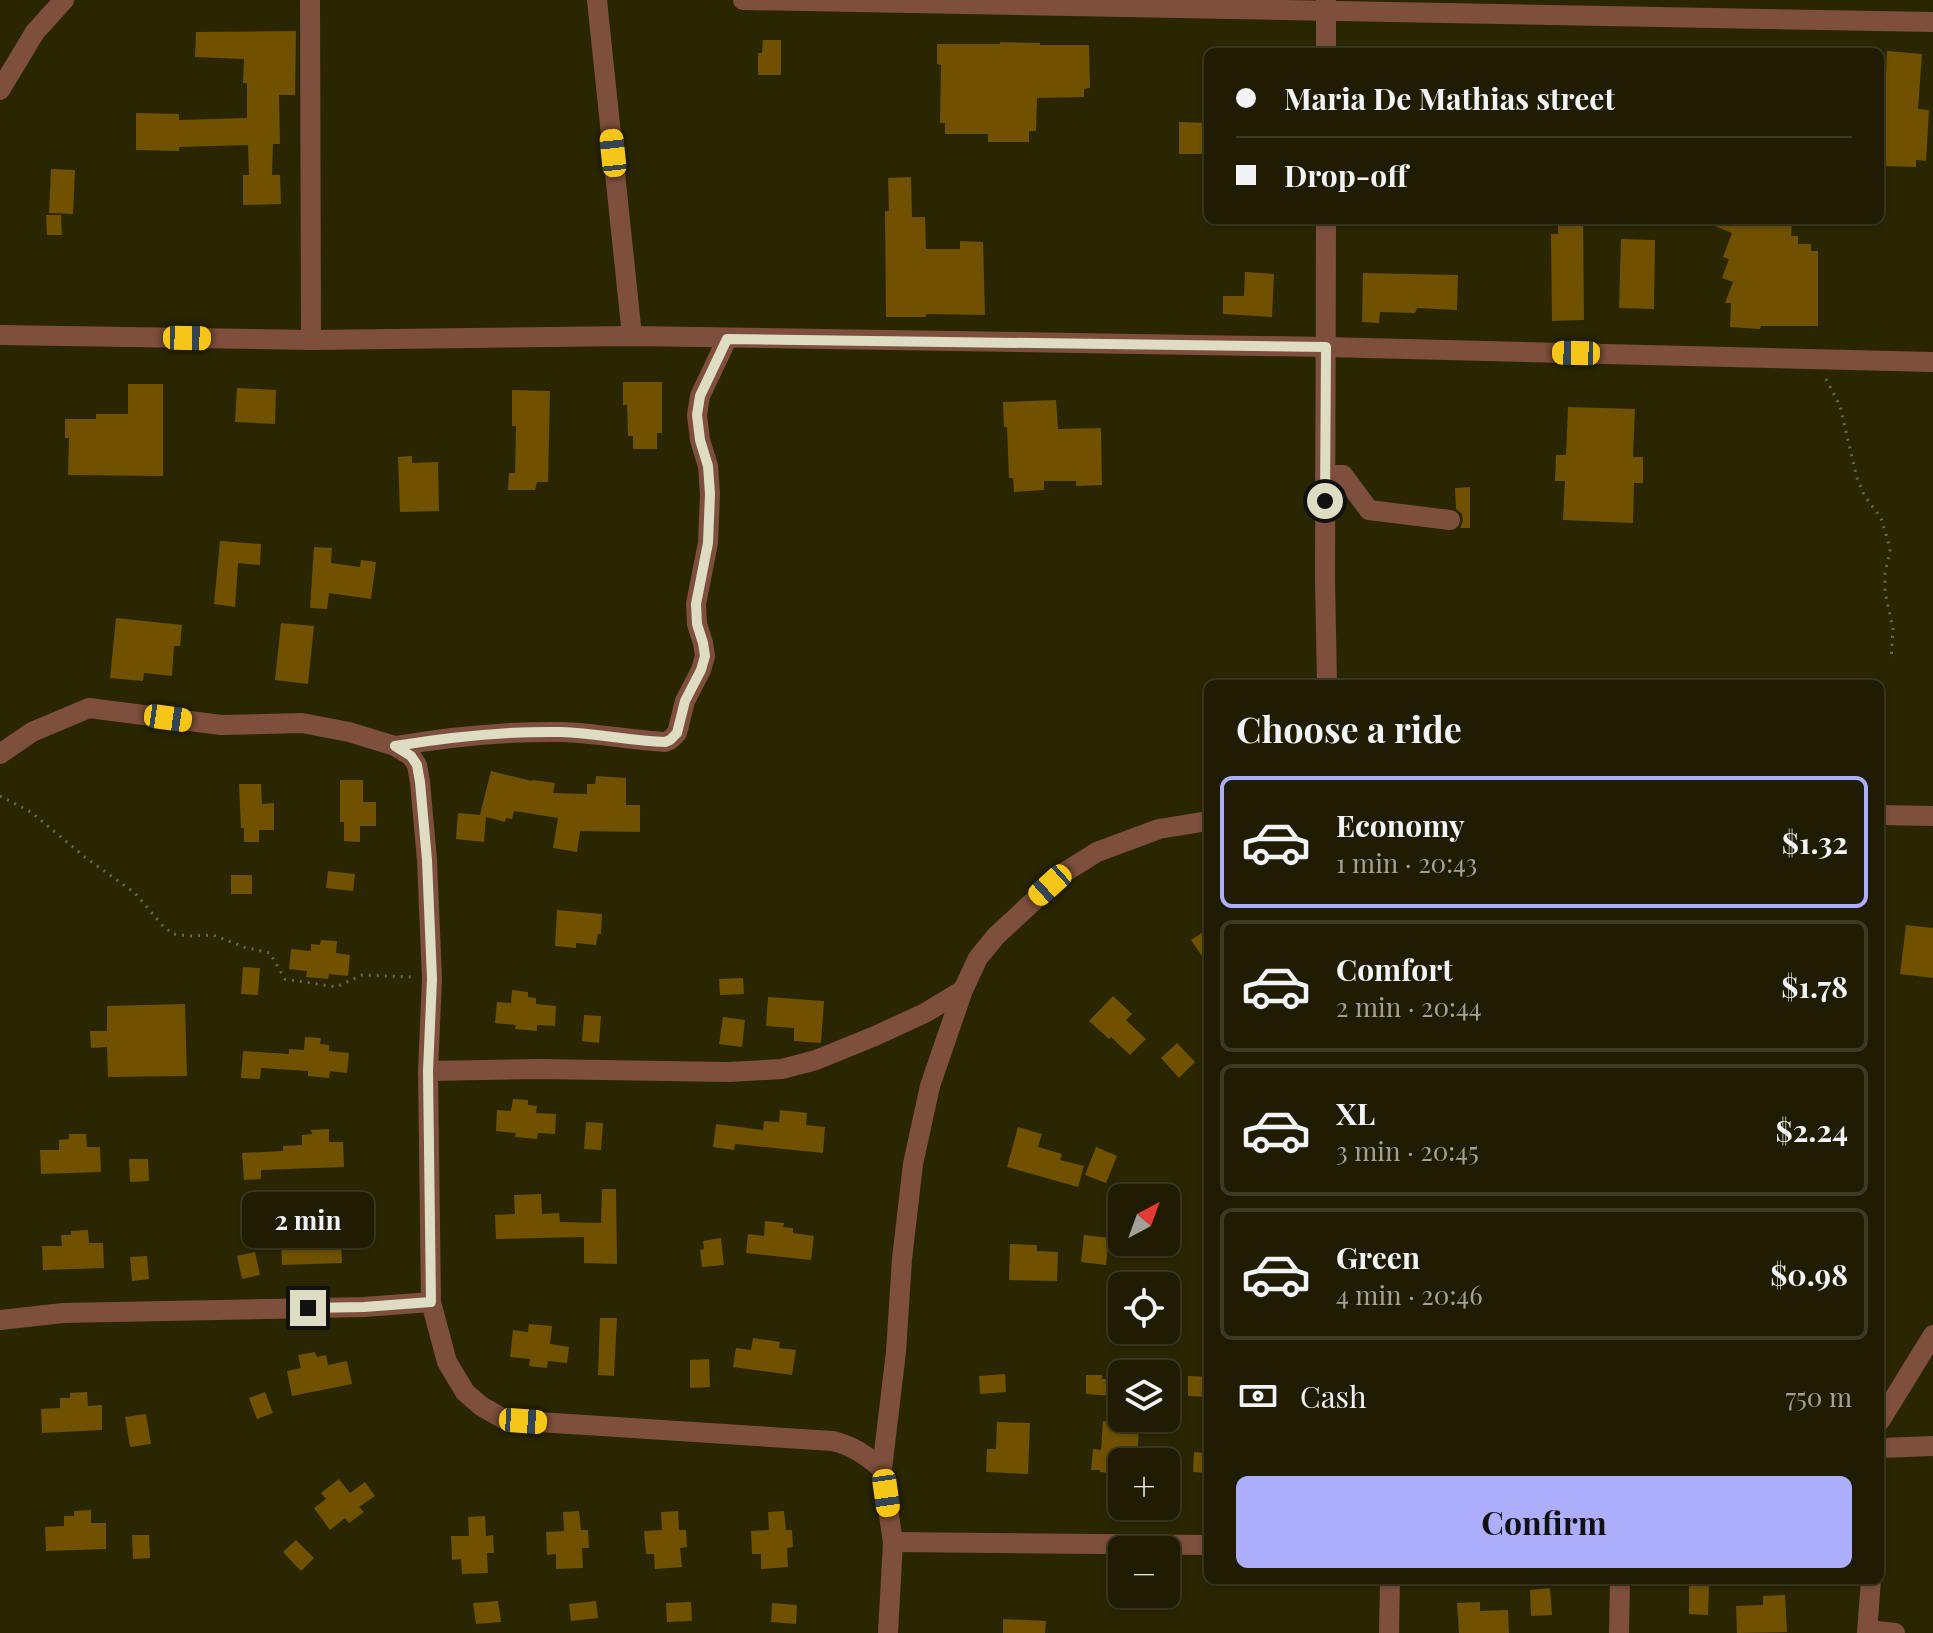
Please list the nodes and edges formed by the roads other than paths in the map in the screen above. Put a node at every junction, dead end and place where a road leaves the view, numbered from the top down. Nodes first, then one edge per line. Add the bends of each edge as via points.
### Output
1 (64, 0) edge
2 (310, 0) edge
3 (597, 0) edge
4 (743, 0) edge
5 (1326, 6) edge
6 (1933, 22) edge
7 (1326, 48) edge
8 (0, 90) edge
9 (1326, 224) edge
10 (0, 335) edge
11 (632, 336) junction
12 (727, 339) junction
13 (311, 340) junction
14 (1326, 347) junction
15 (1933, 362) edge
16 (1325, 475) junction
17 (1450, 520) dead end
18 (1327, 680) edge
19 (395, 746) junction
20 (0, 754) edge
21 (1884, 815) edge
22 (1933, 816) edge
23 (1204, 822) edge
24 (963, 990) junction
25 (428, 1071) junction
26 (431, 1302) junction
27 (0, 1320) edge
28 (1933, 1335) edge
29 (1884, 1415) edge
30 (1933, 1446) edge
31 (1884, 1448) edge
32 (882, 1469) junction
33 (893, 1542) junction
34 (1204, 1545) edge
35 (1620, 1584) edge
36 (1871, 1584) edge
37 (1386, 1585) edge
38 (1868, 1631) edge
39 (888, 1633) edge
40 (1389, 1633) edge
41 (1619, 1633) edge
42 (1895, 1633) edge

1 - 8 street via 35,32
2 - 13 street
3 - 11 street
4 - 5 street
5 - 6 street
5 - 7 street
9 - 14 street
10 - 13 street
11 - 12 street
11 - 13 street
12 - 14 street
12 - 19 street via 700,396 697,415 710,494 708,543 696,604 705,656 674,737 665,742 511,732
14 - 15 street
14 - 16 street
16 - 17 street via 1343,475 1371,511
16 - 18 street
19 - 20 street via 302,723 221,725 89,708 32,732
19 - 25 street via 411,756 420,782 432,979
21 - 22 street
23 - 24 street via 1159,829 1097,852 1065,872 996,936
24 - 25 street via 875,1036 782,1069
24 - 32 street via 930,1086 913,1164
25 - 26 street
26 - 27 street via 63,1313
26 - 32 street via 447,1362 465,1392 502,1418 833,1441 850,1445
28 - 29 street
30 - 31 street
32 - 33 street
33 - 34 street
33 - 39 street
35 - 41 street
36 - 38 street
37 - 40 street
38 - 42 street

